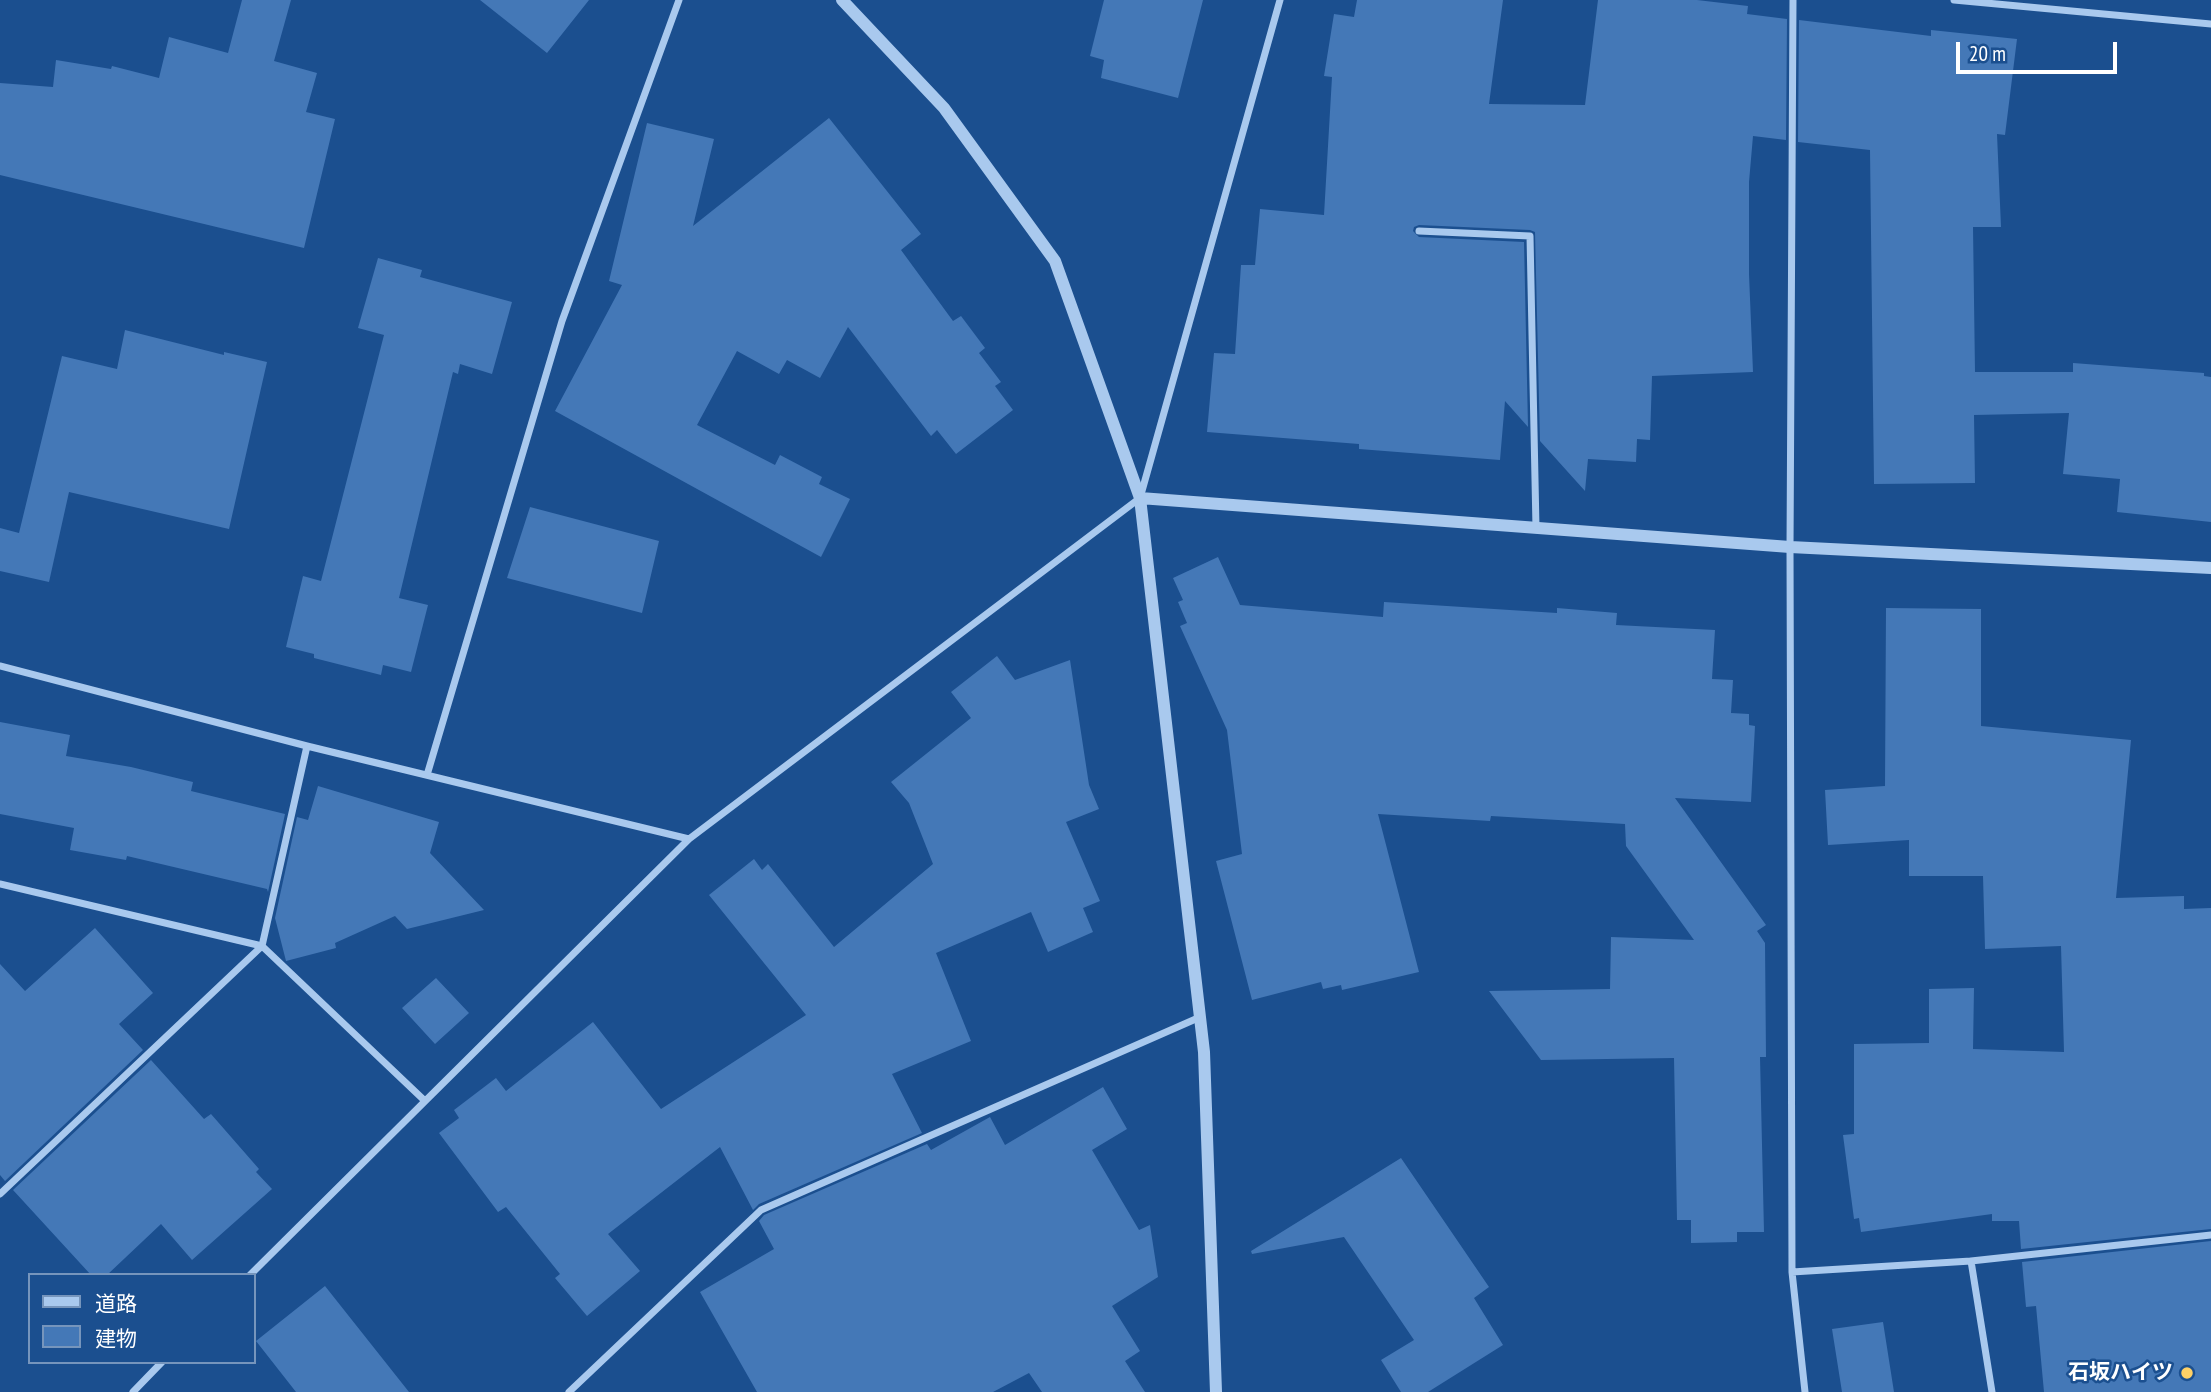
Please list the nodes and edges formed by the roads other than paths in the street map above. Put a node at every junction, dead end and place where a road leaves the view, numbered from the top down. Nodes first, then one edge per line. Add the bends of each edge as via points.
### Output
1 (679, 0) edge
2 (842, 0) edge
3 (1280, 0) edge
4 (1794, 0) edge
5 (1954, 0) edge
6 (2211, 24) edge
7 (1419, 231) dead end
8 (1140, 498) junction
9 (1536, 528) junction
10 (1790, 547) junction
11 (2211, 568) edge
12 (0, 667) edge
13 (307, 746) junction
14 (427, 775) junction
15 (689, 839) junction
16 (0, 884) edge
17 (262, 946) junction
18 (1198, 1018) junction
19 (425, 1101) junction
20 (0, 1194) edge
21 (2211, 1235) edge
22 (1971, 1261) junction
23 (1792, 1272) junction
24 (252, 1273) edge
25 (160, 1364) edge
26 (132, 1392) edge
27 (569, 1392) edge
28 (1216, 1392) edge
29 (1805, 1392) edge
30 (1992, 1392) edge

1 - 14 street via 562,321
2 - 8 street via 944,108 1055,261
3 - 8 street
4 - 10 street
5 - 6 street
7 - 9 street via 1530,236
8 - 9 street
8 - 15 street
8 - 18 street
9 - 10 street
10 - 11 street
10 - 23 street
12 - 13 street
13 - 14 street
13 - 17 street
14 - 15 street
15 - 19 street
16 - 17 street
17 - 19 street
17 - 20 street
18 - 27 street via 761,1210
18 - 28 street via 1204,1052
19 - 24 street
21 - 22 street
22 - 23 street
22 - 30 street
23 - 29 street
25 - 26 street

